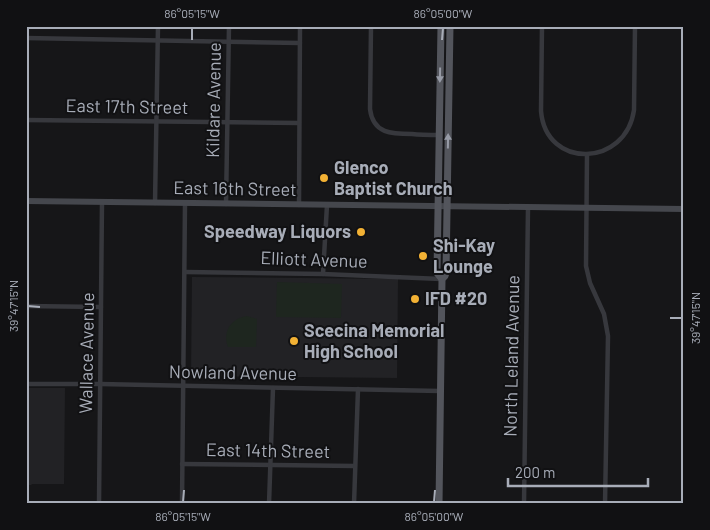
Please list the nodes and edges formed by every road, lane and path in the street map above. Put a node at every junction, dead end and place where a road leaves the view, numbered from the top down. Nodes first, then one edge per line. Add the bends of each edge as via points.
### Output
1 (158, 26) edge
2 (228, 26) edge
3 (300, 26) edge
4 (371, 26) edge
5 (441, 26) edge
6 (450, 26) edge
7 (542, 26) edge
8 (635, 26) edge
9 (26, 38) edge
10 (158, 40) junction
11 (228, 42) junction
12 (300, 43) junction
13 (26, 120) edge
14 (156, 122) junction
15 (228, 122) junction
16 (300, 124) junction
17 (440, 135) junction
18 (586, 155) junction
19 (26, 201) edge
20 (102, 202) junction
21 (155, 203) junction
22 (185, 203) junction
23 (226, 204) junction
24 (299, 205) junction
25 (328, 205) junction
26 (438, 207) junction
27 (447, 207) junction
28 (528, 208) junction
29 (586, 208) junction
30 (684, 209) edge
31 (185, 272) junction
32 (323, 274) junction
33 (442, 279) junction
34 (26, 306) edge
35 (101, 306) junction
36 (26, 384) edge
37 (100, 384) junction
38 (183, 386) junction
39 (273, 388) junction
40 (358, 389) junction
41 (440, 391) junction
42 (182, 464) junction
43 (270, 465) junction
44 (354, 466) junction
45 (99, 504) edge
46 (182, 504) edge
47 (269, 504) edge
48 (354, 504) edge
49 (439, 504) edge
50 (524, 504) edge
51 (605, 504) edge

1 - 10 street
2 - 11 street, Kildare Avenue
3 - 12 street
4 - 17 street via 370,111 375,124 393,134
5 -> 17 main road
27 -> 6 main road
7 - 18 street via 543,124 558,145
8 - 18 street via 631,123 615,144 602,152
9 - 10 street
10 - 11 street
10 - 14 street
11 - 12 street
11 - 15 street, Kildare Avenue
12 - 16 street
13 - 14 street, East 17th Street
14 - 15 street, East 17th Street
14 - 21 street
15 - 16 street, East 17th Street
15 - 23 street, Kildare Avenue
16 - 24 street
17 - 26 main road
18 - 29 street
19 - 20 main road, East 16th Street
20 - 21 main road, East 16th Street
20 - 35 street, Wallace Avenue
21 - 22 main road, East 16th Street
22 - 23 main road, East 16th Street
22 - 31 street
23 - 24 main road, East 16th Street
24 - 25 main road, East 16th Street
25 - 26 main road, East 16th Street
25 - 32 street
26 - 27 main road, East 16th Street
26 - 33 main road via 437,273
27 - 28 main road, East 16th Street
27 - 33 main road via 446,273
28 - 29 main road, East 16th Street
28 - 50 street, North Leland Avenue
29 - 30 main road, East 16th Street
29 - 51 street via 587,270 604,314 608,336
31 - 32 street, Elliott Avenue
31 - 38 street
32 - 33 street, Elliott Avenue
33 - 41 main road
34 - 35 street
35 - 37 street, Wallace Avenue
36 - 37 street, Nowland Avenue
37 - 38 street, Nowland Avenue
37 - 45 street, Wallace Avenue
38 - 39 street, Nowland Avenue
38 - 42 street
39 - 40 street, Nowland Avenue
39 - 43 street
40 - 41 street, Nowland Avenue
40 - 44 street
41 - 49 main road
42 - 43 street, East 14th Street
42 - 46 street
43 - 44 street, East 14th Street
43 - 47 street
44 - 48 street

